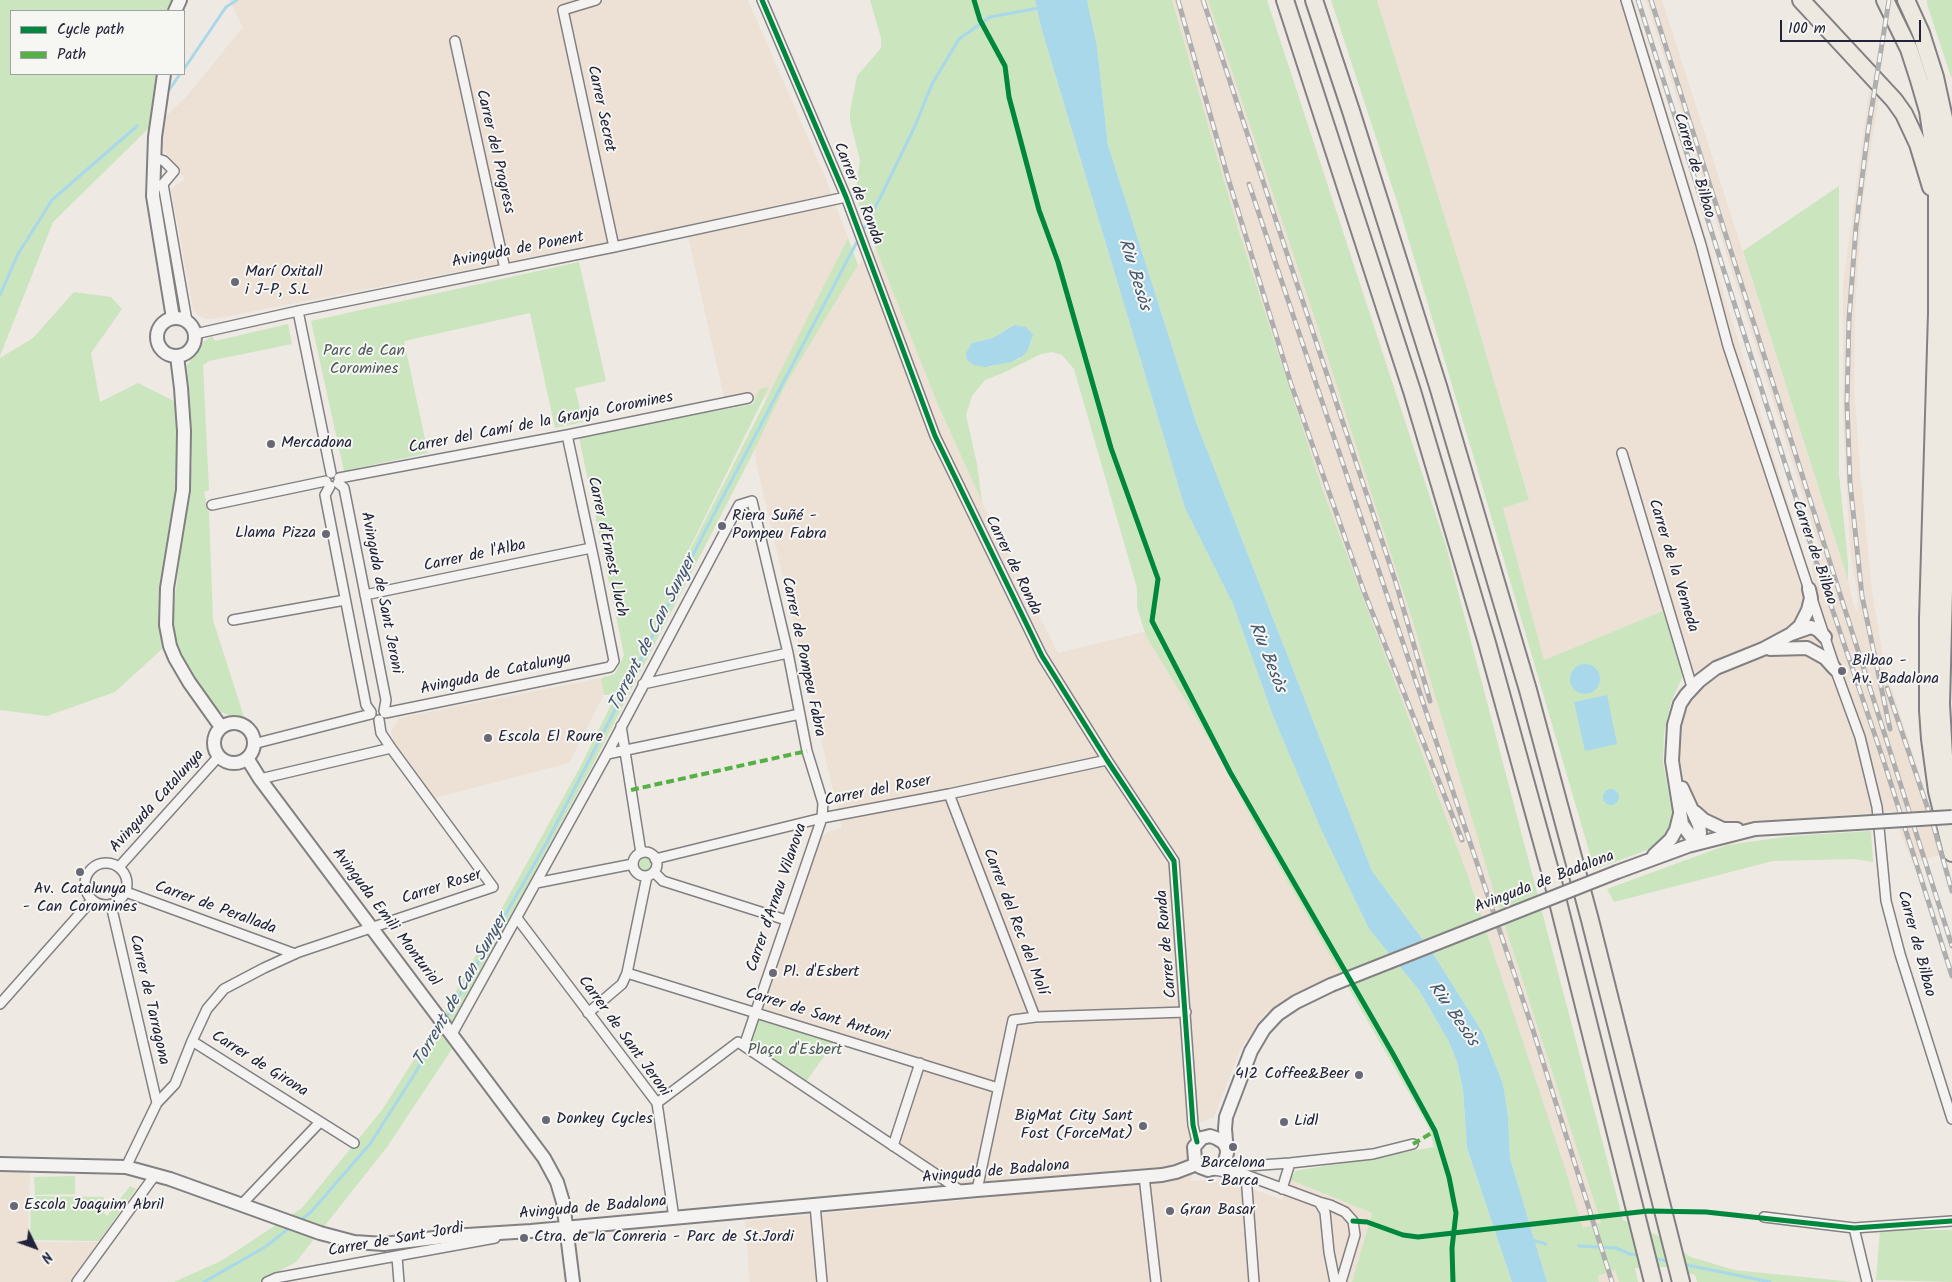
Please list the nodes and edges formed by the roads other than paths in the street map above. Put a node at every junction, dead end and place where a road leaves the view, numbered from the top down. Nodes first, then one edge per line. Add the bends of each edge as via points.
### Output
1 (596, 0) edge
2 (762, 0) edge
3 (1285, 0) edge
4 (1314, 0) edge
5 (1626, 0) edge
6 (1801, 0) edge
7 (1886, 0) edge
8 (1906, 0) edge
9 (454, 41) dead end
10 (164, 75) edge
11 (155, 158) junction
12 (158, 187) junction
13 (846, 197) junction
14 (1938, 213) junction
15 (614, 247) junction
16 (505, 268) junction
17 (298, 311) junction
18 (173, 318) junction
19 (187, 321) junction
20 (1951, 326) junction
21 (195, 334) junction
22 (1952, 355) edge
23 (176, 356) junction
24 (748, 398) dead end
25 (567, 435) junction
26 (1622, 453) dead end
27 (333, 481) junction
28 (212, 505) dead end
29 (592, 548) junction
30 (1809, 589) junction
31 (365, 595) junction
32 (345, 600) junction
33 (233, 620) dead end
34 (1822, 632) junction
35 (1791, 634) junction
36 (1800, 647) junction
37 (1763, 650) junction
38 (788, 654) junction
39 (612, 664) joint
40 (1835, 669) junction
41 (643, 684) junction
42 (1692, 687) junction
43 (378, 714) junction
44 (800, 714) junction
45 (621, 726) junction
46 (221, 727) junction
47 (1952, 730) edge
48 (253, 744) junction
49 (391, 748) junction
50 (624, 750) junction
51 (607, 754) junction
52 (219, 756) junction
53 (247, 758) junction
54 (1107, 760) junction
55 (1672, 761) junction
56 (1946, 775) junction
57 (260, 779) junction
58 (949, 794) junction
59 (1952, 807) edge
60 (1693, 810) junction
61 (1680, 814) junction
62 (1952, 817) edge
63 (822, 818) junction
64 (1755, 829) junction
65 (1697, 842) junction
66 (1951, 850) edge
67 (641, 853) junction
68 (656, 859) junction
69 (1650, 859) junction
70 (633, 864) junction
71 (119, 867) junction
72 (650, 874) junction
73 (536, 883) junction
74 (126, 892) junction
75 (92, 900) junction
76 (111, 904) junction
77 (517, 918) junction
78 (786, 920) junction
79 (371, 927) junction
80 (295, 954) junction
81 (627, 973) junction
82 (0, 1004) edge
83 (754, 1012) junction
84 (1186, 1012) junction
85 (588, 1013) junction
86 (1036, 1017) junction
87 (450, 1032) junction
88 (192, 1041) junction
89 (741, 1044) junction
90 (920, 1063) junction
91 (998, 1088) junction
92 (157, 1103) junction
93 (657, 1103) junction
94 (1226, 1117) junction
95 (1952, 1118) edge
96 (320, 1122) junction
97 (1210, 1136) junction
98 (1197, 1142) junction
99 (354, 1143) dead end
100 (1413, 1144) dead end
101 (893, 1146) junction
102 (1226, 1148) junction
103 (1290, 1163) junction
104 (0, 1164) edge
105 (1197, 1164) junction
106 (1229, 1164) junction
107 (126, 1167) junction
108 (1214, 1170) junction
109 (155, 1175) junction
110 (1144, 1176) junction
111 (1246, 1176) junction
112 (1282, 1189) junction
113 (977, 1190) junction
114 (961, 1192) junction
115 (1319, 1202) junction
116 (242, 1204) junction
117 (815, 1205) junction
118 (1764, 1217) dead end
119 (674, 1218) junction
120 (1952, 1221) edge
121 (567, 1226) junction
122 (1854, 1228) junction
123 (531, 1231) junction
124 (1329, 1252) junction
125 (397, 1257) junction
126 (1348, 1262) junction
127 (571, 1280) edge
128 (77, 1282) edge
129 (267, 1282) edge
130 (399, 1282) edge
131 (822, 1282) edge
132 (1156, 1282) edge
133 (1254, 1282) edge
134 (1335, 1282) edge
135 (1341, 1282) edge
136 (1653, 1282) edge
137 (1681, 1282) edge
138 (1867, 1282) edge

1 - 15 street, Carrer Secret via 563,10
2 - 13 street, Carrer de Ronda
3 - 136 highway via 1409,382 1479,617 1552,878
4 - 137 highway via 1436,377 1501,597 1566,830
5 - 30 street, Carrer de Bilbao via 1701,245 1728,346
6 - 14 highway via 1884,88 1904,114 1918,144
7 - 14 highway via 1909,49 1928,111 1937,170
8 - 20 highway via 1927,51 1945,123 1951,198
9 - 16 street, Carrer del Progress
10 - 11 street
11 - 12 street
11 - 12 street via 164,161 174,171
12 - 18 street
12 - 19 street
13 - 15 street, Avinguda de Ponent
13 - 54 street, Carrer de Ronda via 935,436 1042,656
14 - 66 highway via 1928,710 1934,775
15 - 16 street, Avinguda de Ponent
16 - 17 street, Avinguda de Ponent
17 - 21 street, Avinguda de Ponent
17 - 27 street, Avinguda de Sant Jeroni
18 - 19 street
18 - 23 street via 162,324 157,337 163,351
19 - 21 street
20 - 22 highway
20 - 56 highway via 1941,704
21 - 23 street via 191,350
23 - 46 street via 182,396 183,482 167,588 166,625 175,658
24 - 25 street, Carrer del Camí de la Granja Coromines
25 - 27 street, Carrer del Camí de la Granja Coromines
25 - 29 street, Carrer d'Ernest Lluch
26 - 42 street, Carrer de la Verneda
27 - 28 street, Carrer del Camí de la Granja Coromines
27 - 31 street, Avinguda de Sant Jeroni via 344,488
27 - 32 street, Avinguda de Sant Jeroni via 325,495
29 - 31 street, Carrer de l'Alba
29 - 39 street, Carrer d'Ernest Lluch
30 - 34 street, Carrer de Bilbao
30 - 35 street via 1808,610 1800,626
31 - 43 street, Avinguda de Sant Jeroni via 386,700
32 - 33 street
32 - 43 street, Avinguda de Sant Jeroni via 366,705
34 - 35 street via 1811,628
34 - 36 street via 1814,641
34 - 40 street, Carrer de Bilbao
35 - 37 street
36 - 37 street
36 - 40 street via 1819,653
37 - 42 street via 1716,668
38 - 41 street
38 - 41 street, Carrer de Pompeu Fabra via 752,501 739,505
38 - 44 street, Carrer de Pompeu Fabra
39 - 43 street, Avinguda de Catalunya via 610,667
40 - 95 street, Carrer de Bilbao via 1860,737 1877,807 1886,901
41 - 45 street
42 - 55 street via 1676,716
43 - 48 street, Avinguda de Catalunya
43 - 49 street via 381,732
44 - 50 street
44 - 63 street, Carrer de Pompeu Fabra via 823,803
45 - 50 street
45 - 51 street
46 - 48 street via 242,725 250,731
46 - 52 street via 214,741
47 - 56 highway
48 - 53 street
49 - 57 street
49 - 79 street, Carrer Roser via 494,887
50 - 51 street
50 - 67 street
51 - 73 street
52 - 53 street via 230,762
52 - 71 street, Avinguda Catalunya
53 - 57 street, Avinguda Emili Monturiol
54 - 58 street, Carrer del Roser
54 - 84 street, Carrer de Ronda via 1174,861
55 - 60 street
55 - 61 street
56 - 59 highway
57 - 79 street, Avinguda Emili Monturiol
58 - 63 street, Carrer del Roser
58 - 86 street, Carrer del Rec del Molí
60 - 64 street via 1704,820 1723,829
60 - 65 street via 1700,833
61 - 65 street via 1685,830
61 - 69 street via 1671,839
62 - 64 street, Avinguda de Badalona, bridge
63 - 68 street, Carrer del Roser
63 - 78 street, Carrer d'Arnau Vilanova
64 - 65 street, Avinguda de Badalona
65 - 69 street, Avinguda de Badalona
67 - 68 street
67 - 70 street
68 - 72 street via 656,867
69 - 94 street, Avinguda de Badalona, bridge via 1331,985 1296,1002 1264,1029 1251,1051
70 - 72 street via 637,872
70 - 73 street
71 - 74 street, Avinguda Catalunya via 126,879
71 - 75 street, Avinguda Catalunya via 101,863 90,870 84,882
72 - 78 street
72 - 81 street
73 - 77 street
74 - 76 street
74 - 80 street, Carrer de Perallada
75 - 76 street via 98,904
75 - 82 street
76 - 92 street, Carrer de Tarragona
77 - 85 street, Carrer de Sant Jeroni
77 - 87 street
78 - 83 street, Carrer d'Arnau Vilanova
79 - 80 street, Carrer Roser
79 - 87 street, Avinguda Emili Monturiol
80 - 88 street, Carrer Roser via 224,989 207,1009
81 - 83 street, Carrer de Sant Antoni
81 - 85 street via 622,984
83 - 89 street, Carrer d'Arnau Vilanova
83 - 90 street, Carrer de Sant Antoni
84 - 86 street
84 - 98 street, Carrer de Ronda via 1193,1125
85 - 93 street, Carrer de Sant Jeroni
86 - 91 street, Carrer del Rec del Molí via 1014,1020
87 - 121 street, Avinguda Emili Monturiol via 544,1158 564,1202
88 - 92 street, Carrer de Girona via 175,1084
88 - 96 street, Carrer de Girona
89 - 93 street
89 - 101 street
90 - 91 street, Carrer de Sant Antoni
90 - 101 street
91 - 113 street, Carrer del Rec del Molí
92 - 107 street, Carrer de Girona
93 - 119 street, Carrer de Sant Jeroni
94 - 97 street, Avinguda de Badalona
94 - 102 street, Avinguda de Badalona
96 - 99 street, Carrer de Girona
96 - 116 street
97 - 98 street
97 - 102 street via 1223,1142
98 - 105 street via 1193,1153
100 - 103 street via 1373,1154
101 - 114 street
102 - 106 street
103 - 106 street
103 - 112 street
104 - 107 street, Avinguda de Badalona
105 - 108 street
105 - 110 street, Avinguda de Badalona via 1176,1172
106 - 108 street
106 - 111 street
107 - 109 street, Avinguda de Badalona
108 - 111 street
109 - 116 street, Avinguda de Badalona
109 - 128 street
110 - 113 street, Avinguda de Badalona
110 - 132 street
111 - 112 street
111 - 133 street
112 - 115 street
113 - 114 street, Avinguda de Badalona
114 - 117 street, Avinguda de Badalona
115 - 124 street via 1325,1212
115 - 126 street via 1341,1209 1353,1221 1355,1235
116 - 123 street, Avinguda de Badalona via 354,1242 384,1244
117 - 119 street, Avinguda de Badalona
117 - 131 street
118 - 122 street
119 - 121 street, Avinguda de Badalona
120 - 122 street
121 - 123 street, Avinguda de Badalona
121 - 127 street, Avinguda Emili Monturiol
122 - 138 street
123 - 125 street, Carrer de Sant Jordi
124 - 126 street via 1338,1262
124 - 134 street
125 - 129 street, Carrer de Sant Jordi
125 - 130 street
126 - 135 street

